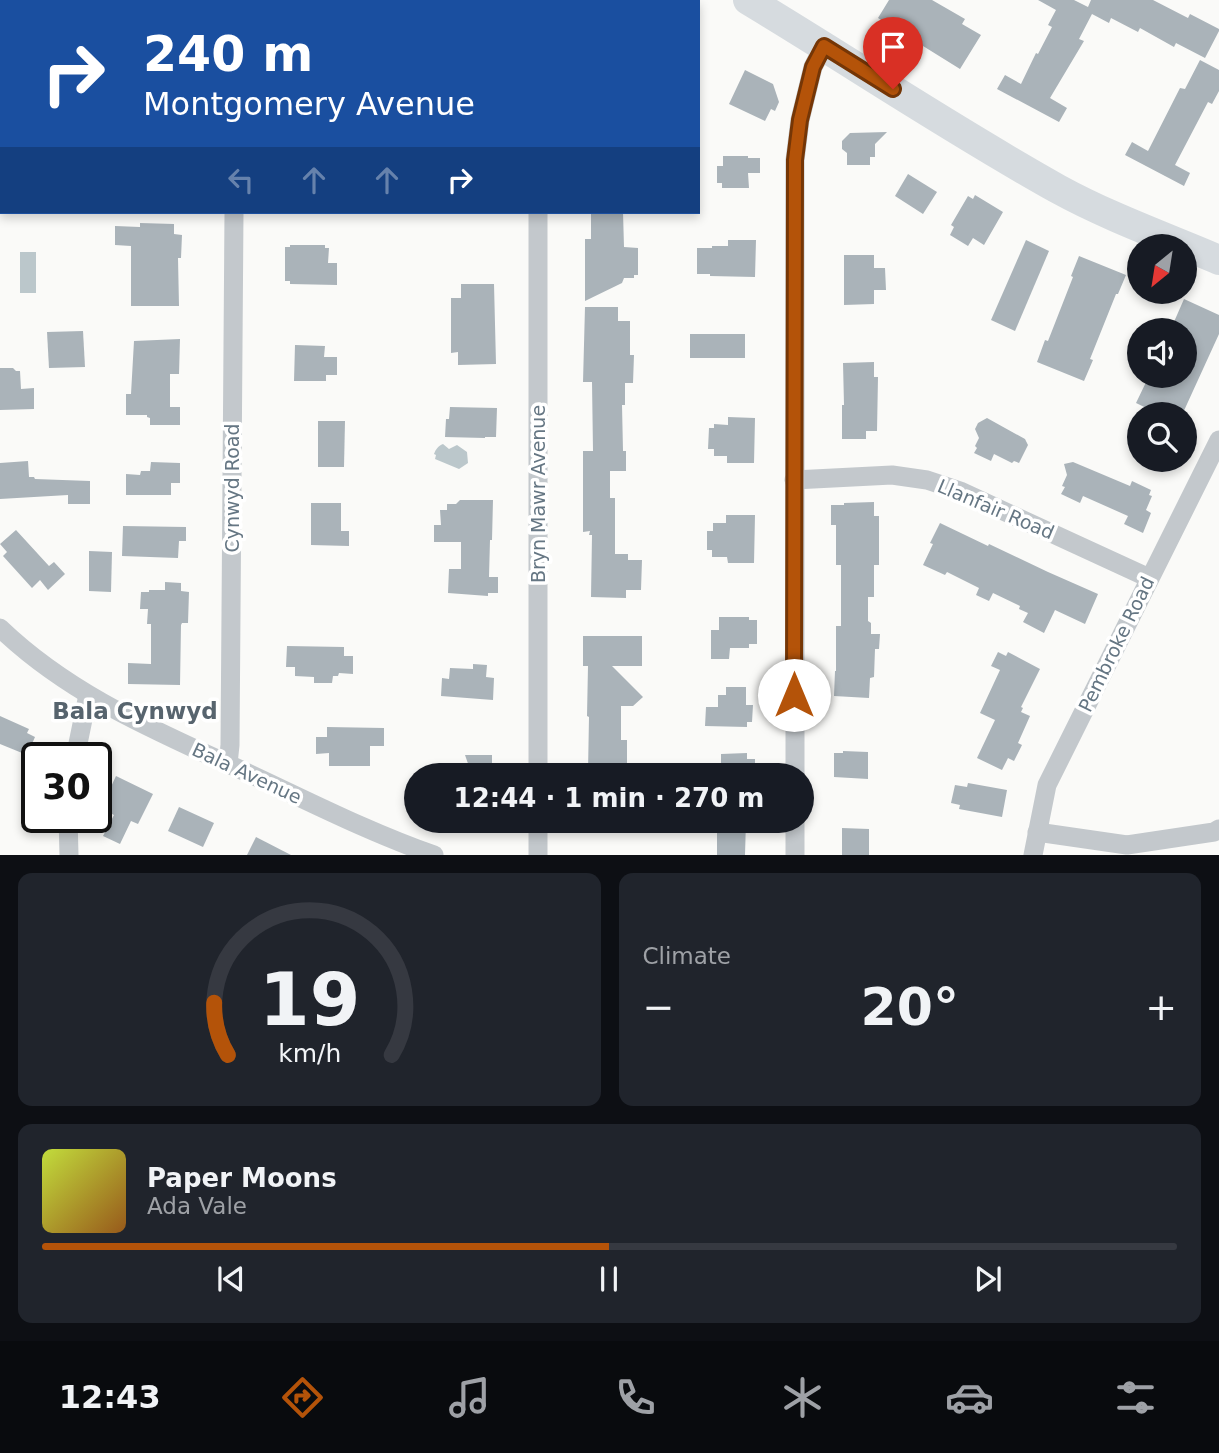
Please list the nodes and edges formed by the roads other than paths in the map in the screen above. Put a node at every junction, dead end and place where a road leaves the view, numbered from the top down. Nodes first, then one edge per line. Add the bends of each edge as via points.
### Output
1 (748, 0) edge
2 (824, 46) junction
3 (234, 214) edge
4 (538, 214) edge
5 (1219, 260) edge
6 (1219, 440) edge
7 (794, 480) junction
8 (1149, 578) junction
9 (0, 628) edge
10 (88, 695) junction
11 (78, 742) edge
12 (538, 763) edge
13 (795, 763) edge
14 (228, 764) junction
15 (1219, 829) edge
16 (1037, 832) junction
17 (68, 833) edge
18 (538, 833) edge
19 (795, 833) edge
20 (68, 855) edge
21 (434, 855) edge
22 (538, 855) edge
23 (795, 855) edge
24 (1033, 855) edge

1 - 2 main road
2 - 5 main road via 1059,190
2 - 7 street via 813,67 795,160
3 - 14 street, Cynwyd Road
4 - 12 street, Bryn Mawr Avenue
6 - 8 street, Pembroke Road
7 - 8 street, Llanfair Road via 892,475 927,480
7 - 13 street
8 - 16 street, Pembroke Road via 1047,785
9 - 10 street, Bala Avenue via 41,664
10 - 11 street
10 - 14 street, Bala Avenue
14 - 21 street, Bala Avenue
15 - 16 street via 1127,845
16 - 24 street, Pembroke Road
17 - 20 street
18 - 22 street
19 - 23 street

